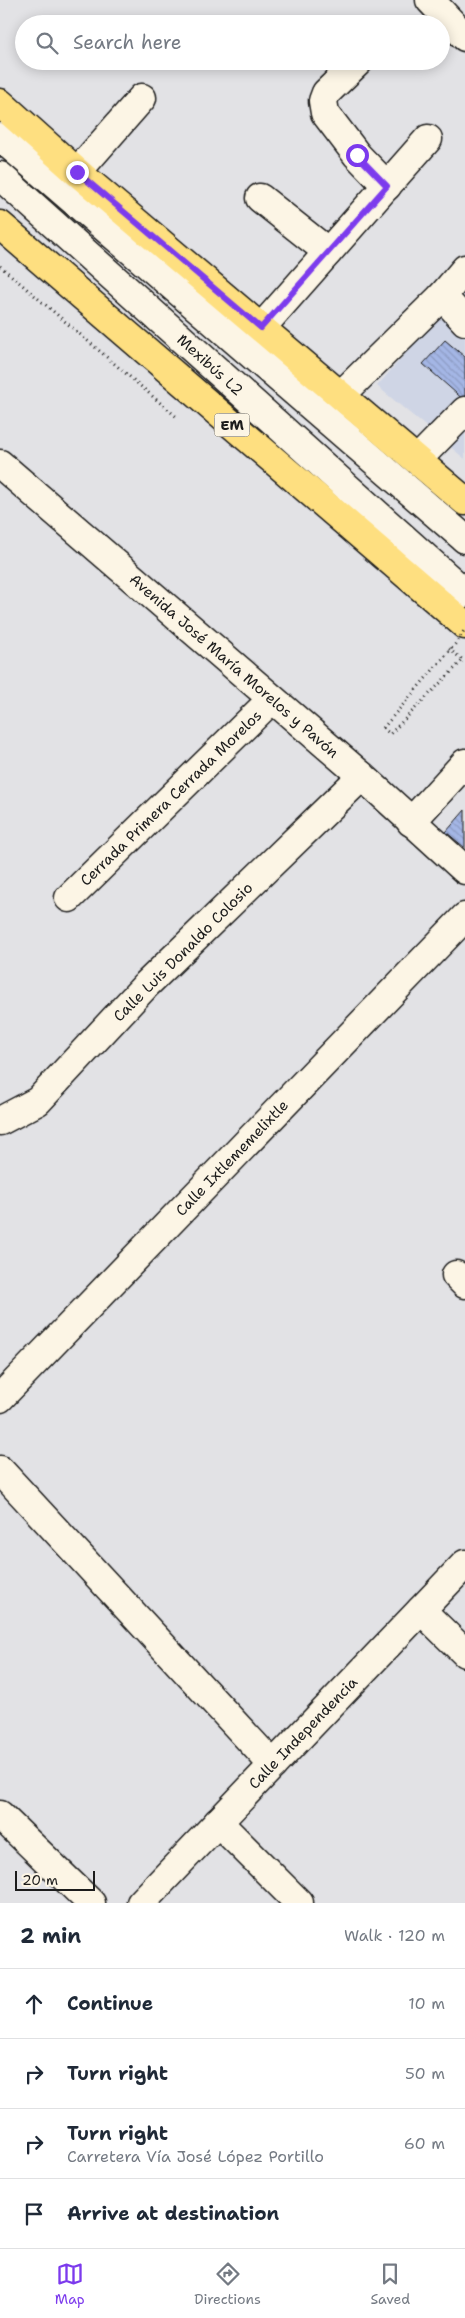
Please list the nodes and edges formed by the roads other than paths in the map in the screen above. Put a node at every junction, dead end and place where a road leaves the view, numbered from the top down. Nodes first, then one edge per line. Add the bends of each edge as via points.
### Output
1 (430, 0) edge
2 (445, 15) edge
3 (450, 21) edge
4 (465, 36) edge
5 (350, 70) edge
6 (142, 98) dead end
7 (0, 102) edge
8 (0, 137) edge
9 (428, 139) dead end
10 (77, 172) junction
11 (0, 176) edge
12 (387, 186) junction
13 (260, 198) dead end
14 (0, 225) edge
15 (328, 252) junction
16 (465, 269) edge
17 (442, 296) junction
18 (465, 321) edge
19 (261, 328) junction
20 (342, 395) junction
21 (465, 411) edge
22 (417, 460) junction
23 (0, 464) edge
24 (465, 501) edge
25 (465, 539) edge
26 (465, 593) edge
27 (465, 625) edge
28 (272, 699) junction
29 (465, 763) edge
30 (362, 776) junction
31 (411, 822) junction
32 (465, 870) edge
33 (69, 898) dead end
34 (465, 917) edge
35 (0, 1121) edge
36 (0, 1398) edge
37 (0, 1470) edge
38 (465, 1564) edge
39 (421, 1610) junction
40 (465, 1653) edge
41 (273, 1765) junction
42 (0, 1815) edge
43 (218, 1822) junction
44 (91, 1903) edge
45 (141, 1903) edge
46 (298, 1903) edge

1 - 2 street
3 - 4 street
5 - 12 street via 326,93 323,101 325,113 357,155
6 - 10 street
7 - 10 main road
8 - 25 street
9 - 12 street
10 - 19 main road
11 - 26 street, Mexibús L2
12 - 15 street
13 - 15 street
14 - 27 main road, EM
15 - 19 street
16 - 17 street
17 - 18 street
17 - 20 street
19 - 20 main road
20 - 22 main road
21 - 22 street
22 - 24 main road
23 - 28 street, Avenida José María Morelos y Pavón
28 - 30 street, Avenida José María Morelos y Pavón
28 - 33 street, Cerrada Primera Cerrada Morelos
29 - 31 street
30 - 31 street, Avenida José María Morelos y Pavón
30 - 35 street, Calle Luis Donaldo Colosio via 147,984 38,1100
31 - 32 street, Avenida José María Morelos y Pavón
34 - 36 street, Calle Ixtlememelixtle
37 - 41 street
38 - 39 street, Calle Independencia
39 - 40 street
39 - 41 street, Calle Independencia
41 - 43 street, Calle Independencia
42 - 44 street
43 - 45 street, Calle Independencia
43 - 46 street

